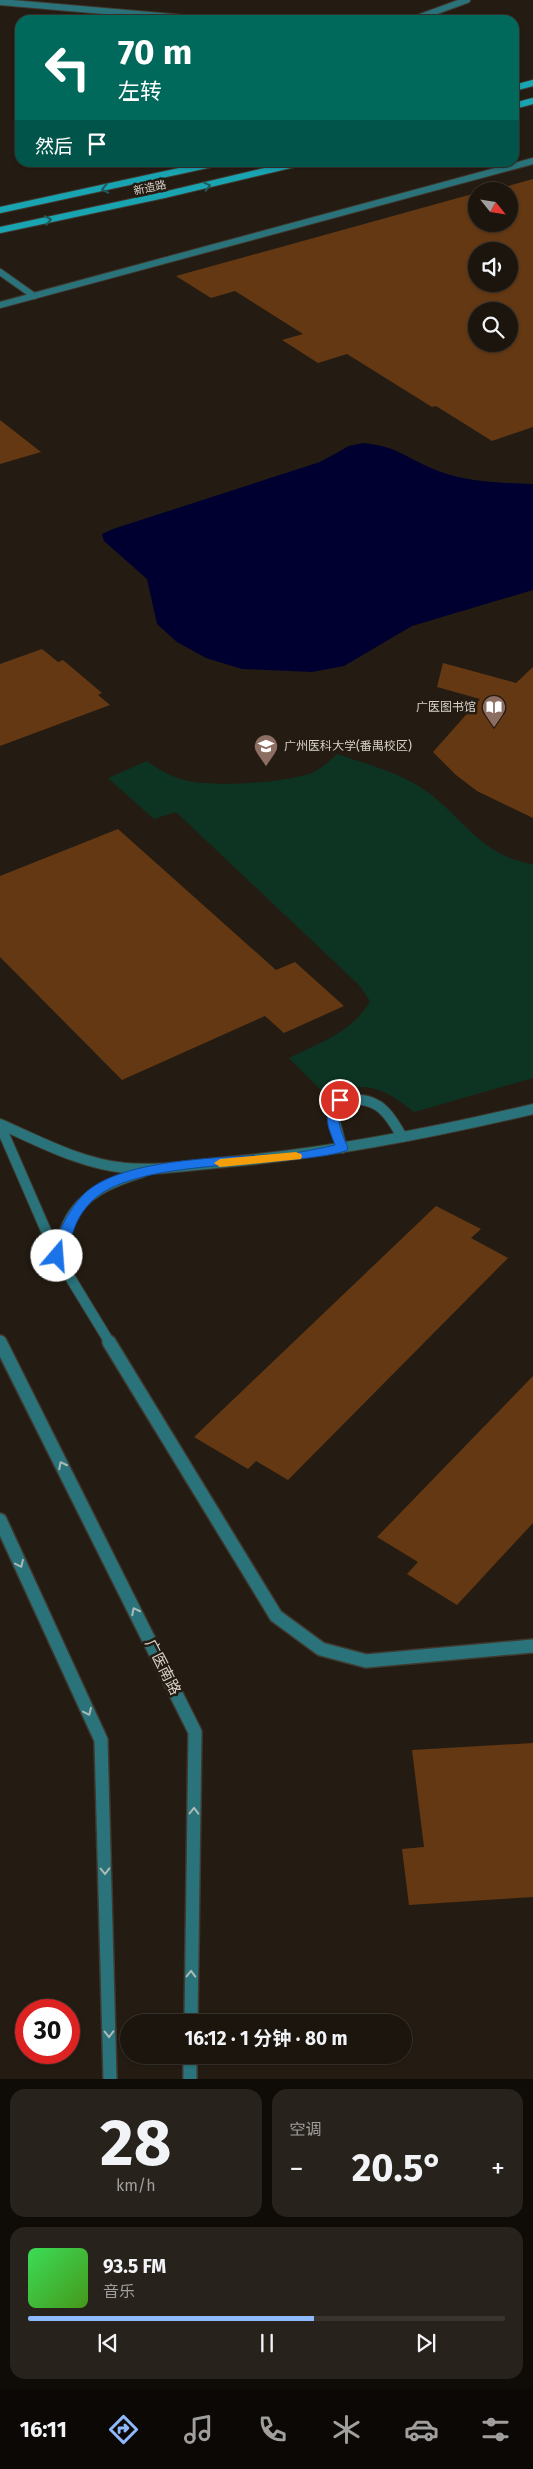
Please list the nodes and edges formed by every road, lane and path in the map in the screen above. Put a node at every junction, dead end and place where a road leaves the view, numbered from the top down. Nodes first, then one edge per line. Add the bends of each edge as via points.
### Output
1 (467, 0) edge
2 (0, 2) edge
3 (150, 15) edge
4 (426, 15) edge
5 (533, 82) edge
6 (519, 86) edge
7 (533, 101) edge
8 (519, 105) edge
9 (533, 161) edge
10 (519, 165) edge
11 (198, 167) edge
12 (282, 167) edge
13 (511, 167) edge
14 (0, 210) edge
15 (0, 230) edge
16 (0, 272) edge
17 (34, 296) junction
18 (0, 305) edge
19 (533, 1109) edge
20 (0, 1124) edge
21 (402, 1137) junction
22 (342, 1148) junction
23 (154, 1169) junction
24 (57, 1256) junction
25 (0, 1342) edge
26 (0, 1520) edge
27 (533, 1646) edge
28 (191, 2014) edge
29 (190, 2064) edge
30 (110, 2079) edge
31 (190, 2079) edge

1 - 4 street
2 - 3 street
5 - 6 main road
7 - 8 main road
9 - 10 street
11 -> 14 main road, 新造路
15 -> 12 main road, 新造路
13 - 17 street
16 - 17 street
17 - 18 street
19 - 21 street
20 - 23 street via 74,1156 123,1168
20 - 24 street
21 - 22 street
21 - 22 street via 390,1114 374,1102 358,1097 340,1100 332,1122
22 - 23 street via 297,1156
23 - 24 street via 115,1180 87,1198 69,1221
24 - 27 street via 276,1616 321,1649 366,1661
28 -> 25 street, 广医南路 via 195,1732
26 -> 30 street via 101,1740
29 - 31 street

